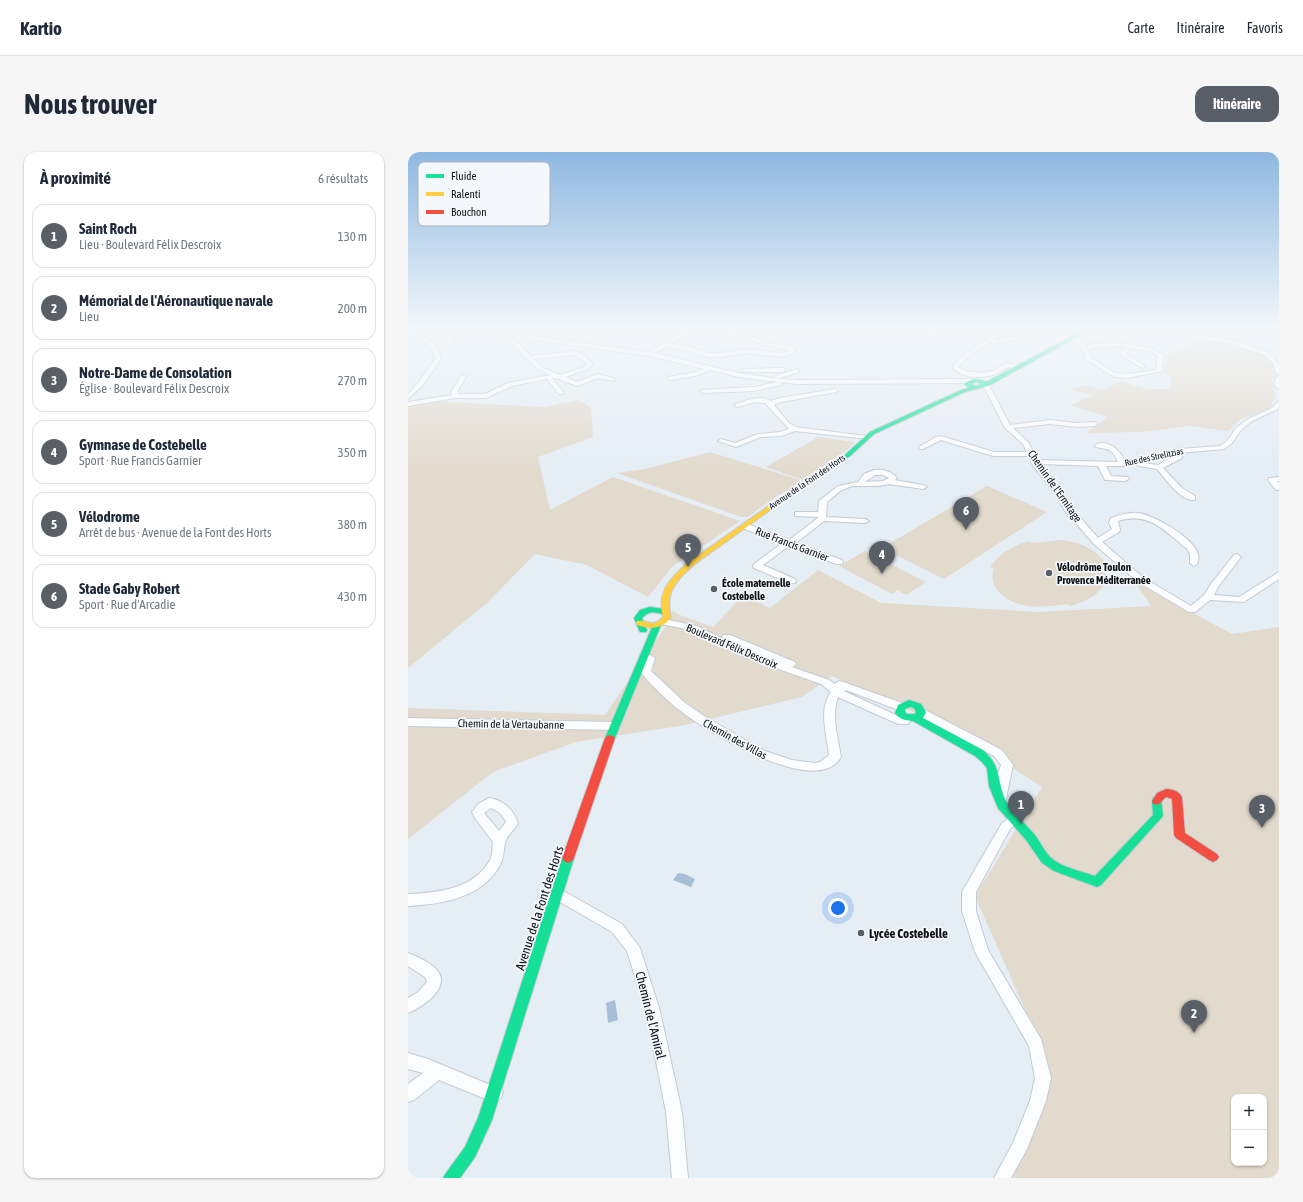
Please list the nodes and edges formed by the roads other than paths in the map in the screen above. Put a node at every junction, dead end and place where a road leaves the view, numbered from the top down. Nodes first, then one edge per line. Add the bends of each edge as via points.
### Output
1 (428, 376) edge
2 (558, 376) joint
3 (684, 376) edge
4 (744, 376) edge
5 (756, 376) edge
6 (781, 376) edge
7 (996, 376) edge
8 (999, 376) edge
9 (463, 377) dead end
10 (548, 377) junction
11 (670, 378) dead end
12 (1279, 378) edge
13 (613, 379) dead end
14 (770, 380) junction
15 (789, 382) junction
16 (976, 386) junction
17 (1279, 387) edge
18 (561, 392) dead end
19 (835, 392) dead end
20 (456, 396) junction
21 (408, 397) edge
22 (1279, 403) edge
23 (408, 404) edge
24 (770, 404) junction
25 (737, 405) dead end
26 (1095, 424) dead end
27 (1008, 427) junction
28 (794, 429) junction
29 (866, 438) junction
30 (722, 441) dead end
31 (1098, 446) dead end
32 (921, 448) dead end
33 (1031, 454) junction
34 (1179, 456) dead end
35 (1036, 462) junction
36 (1136, 462) junction
37 (1101, 464) junction
38 (1123, 464) junction
39 (1159, 467) junction
40 (1125, 479) dead end
41 (1279, 479) edge
42 (862, 482) junction
43 (890, 482) junction
44 (924, 486) dead end
45 (1279, 488) edge
46 (1192, 498) dead end
47 (798, 514) dead end
48 (822, 517) junction
49 (865, 521) dead end
50 (745, 526) junction
51 (1097, 542) junction
52 (789, 543) junction
53 (1237, 557) dead end
54 (839, 562) dead end
55 (1194, 563) dead end
56 (1279, 575) edge
57 (792, 581) dead end
58 (667, 594) junction
59 (1208, 597) junction
60 (652, 609) junction
61 (663, 619) junction
62 (640, 623) junction
63 (648, 644) junction
64 (841, 689) junction
65 (901, 707) junction
66 (914, 716) junction
67 (408, 722) edge
68 (614, 726) junction
69 (1001, 804) joint
70 (1014, 820) junction
71 (500, 841) dead end
72 (1214, 857) dead end
73 (555, 896) junction
74 (408, 900) edge
75 (408, 958) edge
76 (408, 1006) edge
77 (408, 1061) edge
78 (438, 1071) junction
79 (495, 1092) junction
80 (408, 1094) edge
81 (451, 1178) edge
82 (680, 1178) edge
83 (1002, 1178) edge

1 - 21 street
2 - 10 street
2 - 13 street via 577,384 598,376
3 - 11 street
4 - 14 street
5 - 6 street
7 - 16 main road
8 - 16 main road
9 - 20 street via 454,392
10 - 18 street
10 - 20 street via 510,384 486,396
12 - 17 street
14 - 15 street
14 - 15 street via 703,391 754,389
15 - 16 street via 943,382
16 - 27 street, Chemin de l'Ermitage
16 - 29 main road, Avenue de la Font des Horts via 889,424
19 - 24 street via 780,400
20 - 23 street
22 - 36 street, Rue des Strelitzias via 1274,409 1250,420 1238,429 1230,442 1222,448 1179,451
24 - 25 street via 760,399
24 - 28 street
26 - 27 street via 1050,422
27 - 33 street, Chemin de l'Ermitage via 1026,443
28 - 29 street
28 - 30 street via 781,434 760,435 736,445
29 - 50 main road, Avenue de la Font des Horts via 848,455 783,497
31 - 38 street via 1110,446 1116,450
32 - 33 street via 941,438 993,454
33 - 35 street, Chemin de l'Ermitage
34 - 39 street
35 - 37 street, Rue des Strelitzias
35 - 51 street, Chemin de l'Ermitage via 1068,509
36 - 38 street, Rue des Strelitzias
36 - 39 street
37 - 38 street, Rue des Strelitzias
37 - 40 street via 1108,478
39 - 46 street via 1179,490
41 - 45 street via 1272,480
42 - 43 street
42 - 43 street via 868,475 879,471 891,475 893,478
42 - 48 street via 844,486 823,501
43 - 44 street
47 - 48 street
48 - 49 street
48 - 52 street
50 - 52 street, Rue Francis Garnier
50 - 58 main road, Avenue de la Font des Horts via 682,572 668,588
51 - 55 street via 1116,530 1114,520 1145,515 1157,521 1191,548
51 - 59 street, Chemin de l'Ermitage via 1141,580 1192,610
52 - 54 street, Rue Francis Garnier
52 - 57 street via 757,566
53 - 59 street
56 - 59 street via 1241,600
58 - 60 main road, Avenue de la Font des Horts
58 - 61 main road, Avenue de la Font des Horts
60 - 61 main road via 661,609
60 - 62 main road, Avenue de la Font des Horts via 644,611 639,616
61 - 62 main road via 647,626
61 - 63 main road, Avenue de la Font des Horts
61 - 64 street, Boulevard Félix Descroix
61 - 64 street, Chemin des Villas via 646,672 681,706 770,758 815,768 823,766 835,757 829,715 831,701
62 - 63 main road
63 - 68 main road, Avenue de la Font des Horts
64 - 65 street, Boulevard Félix Descroix
64 - 66 street, Boulevard Félix Descroix via 898,720 904,721
65 - 66 main road, Boulevard Félix Descroix via 900,713
65 - 66 main road, Boulevard Félix Descroix via 915,704 920,708
66 - 69 street, Boulevard Félix Descroix via 998,753 1007,766
67 - 68 street, Chemin de la Vertaubanne
68 - 73 main road, Avenue de la Font des Horts
69 - 70 main road, Boulevard Félix Descroix
70 - 72 main road, Boulevard Félix Descroix via 1049,863 1097,882 1158,816 1157,801 1160,796 1169,792 1177,796 1180,835
70 - 83 street via 1006,826 969,892 969,911 982,952 1036,1044 1043,1078 1038,1101 1019,1149
71 - 74 street via 496,862 475,884 444,897
73 - 79 main road, Avenue de la Font des Horts
73 - 82 street, Chemin de l'Amiral via 562,897 617,928 633,948 653,1011 674,1112
75 - 76 street via 430,972 434,980 433,985 421,998
77 - 78 street
78 - 79 street via 488,1092
78 - 80 street
79 - 81 main road, Avenue de la Font des Horts via 470,1152

